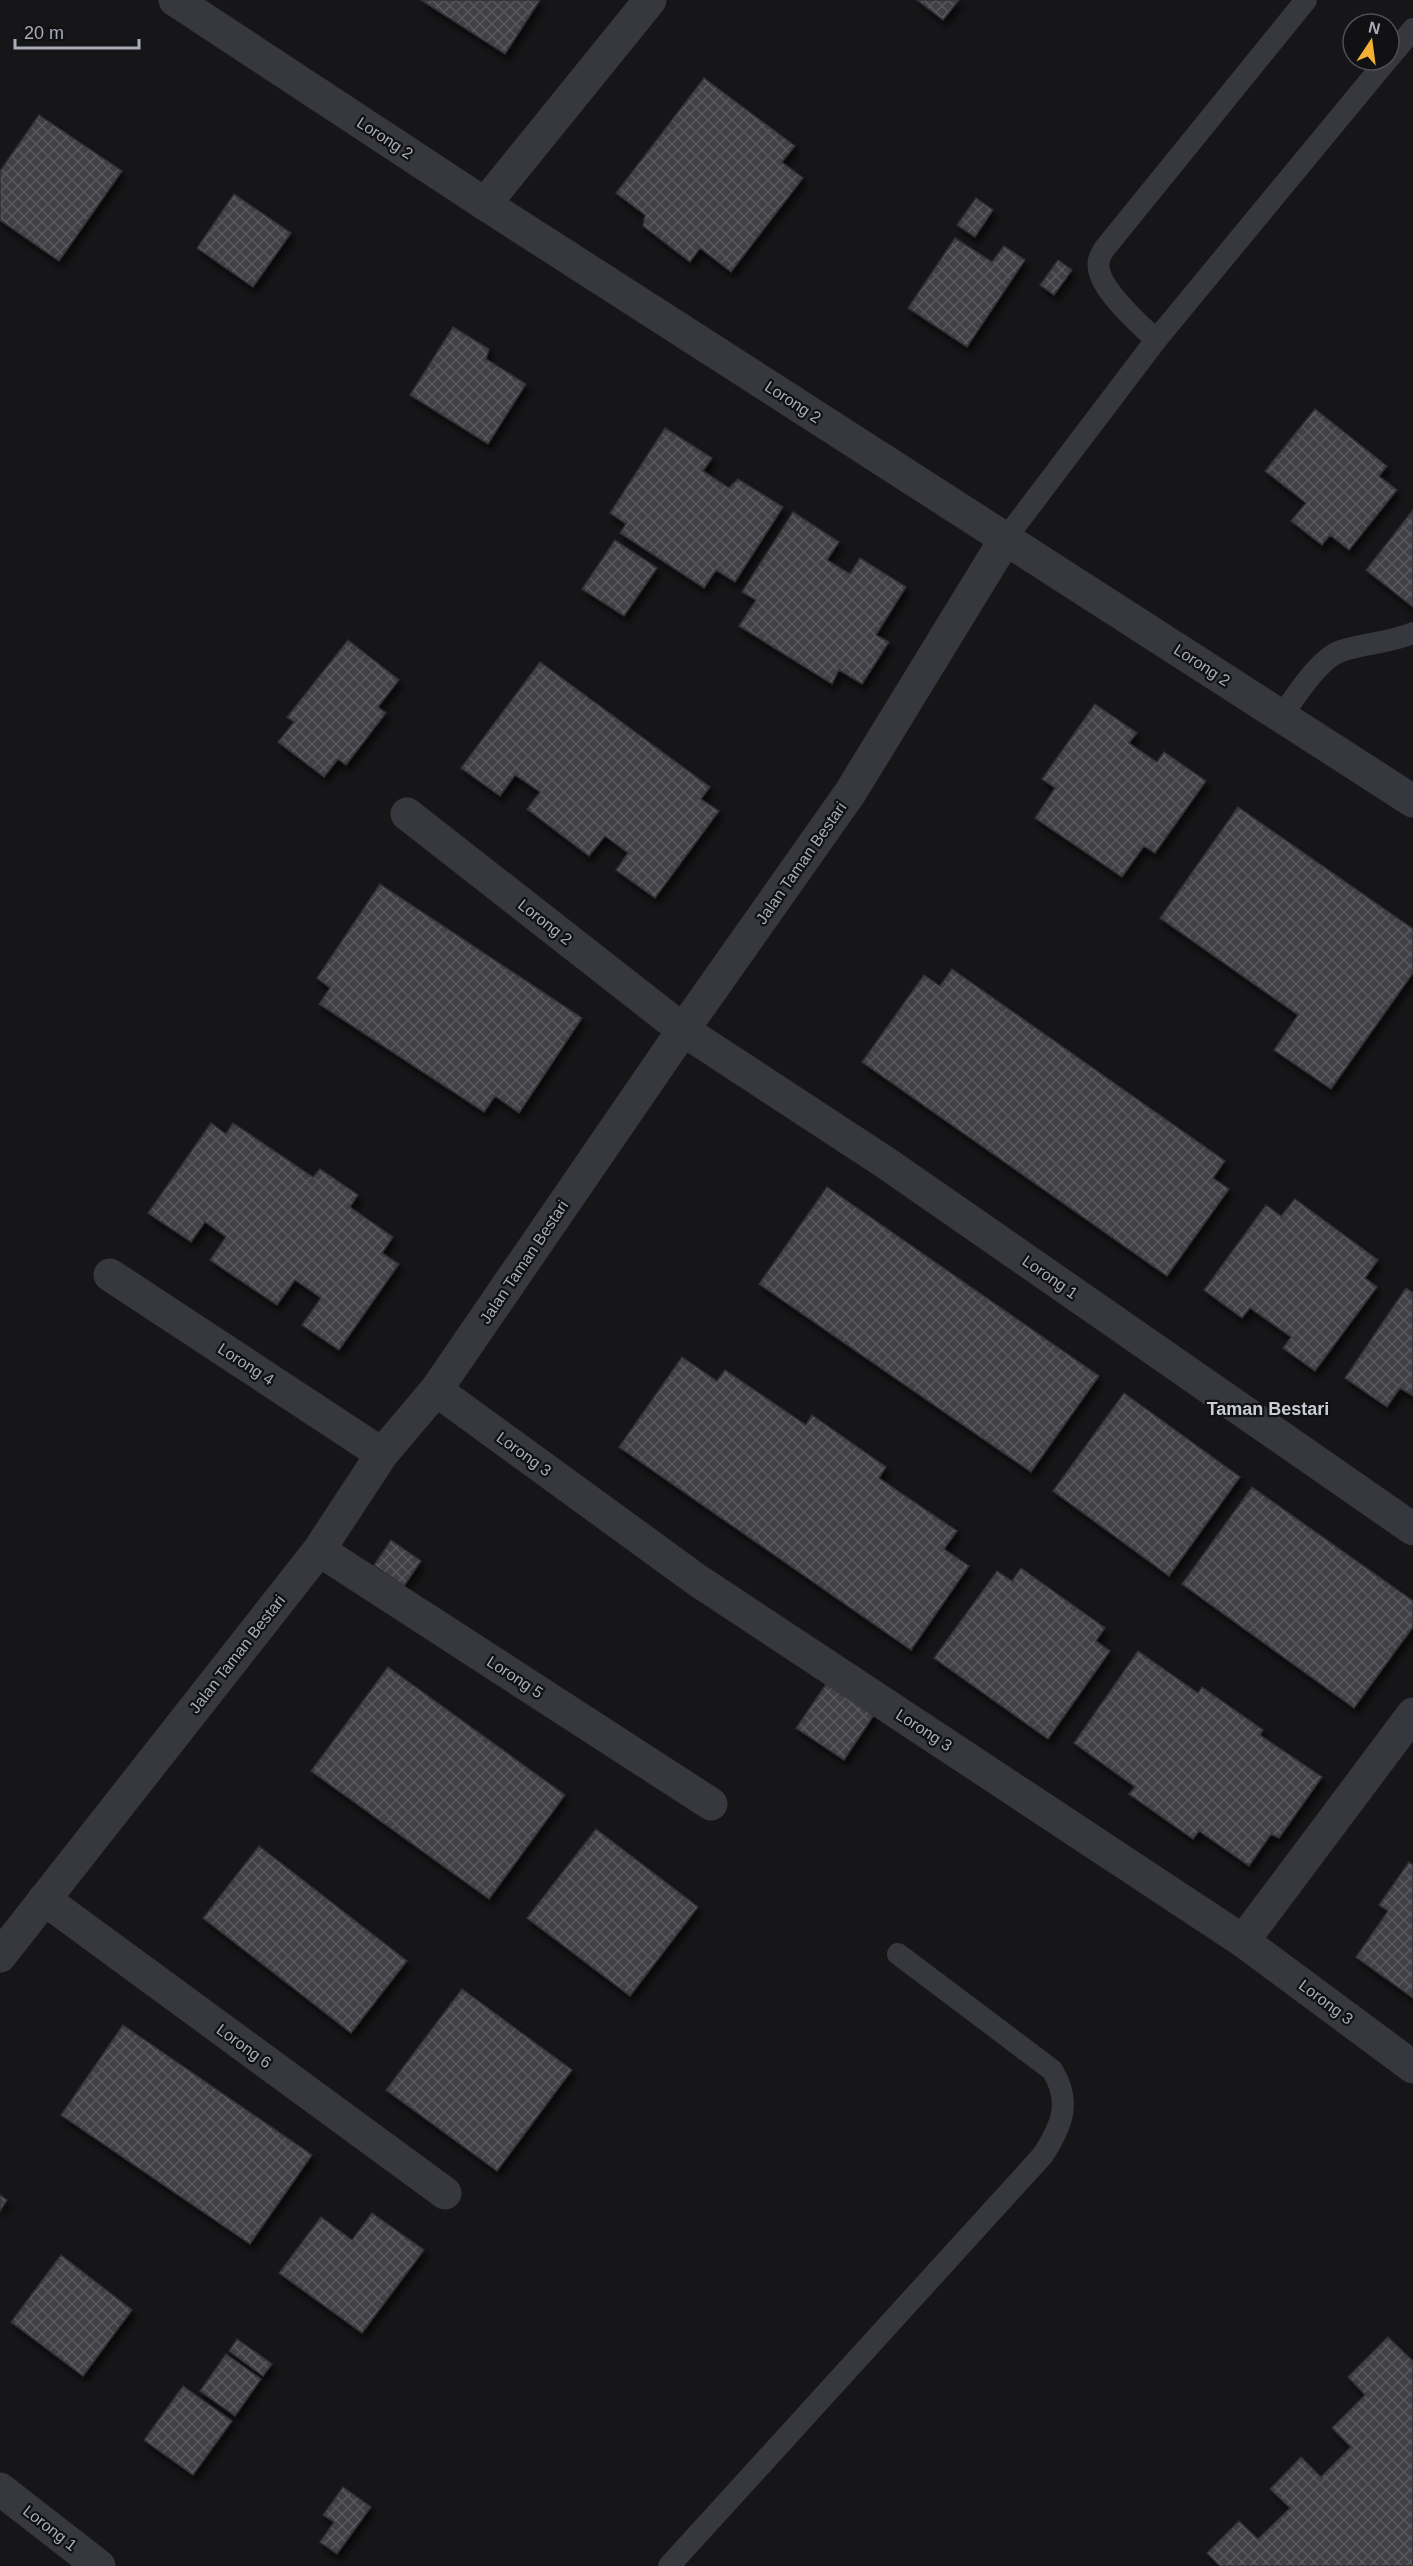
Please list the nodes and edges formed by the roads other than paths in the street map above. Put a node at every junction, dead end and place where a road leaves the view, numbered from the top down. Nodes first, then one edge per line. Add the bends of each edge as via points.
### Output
1 (176, 0) edge
2 (650, 0) edge
3 (1306, 0) edge
4 (1413, 29) edge
5 (1401, 43) edge
6 (1377, 72) edge
7 (485, 204) junction
8 (1156, 340) junction
9 (1006, 538) junction
10 (1413, 633) edge
11 (1281, 716) junction
12 (1413, 801) edge
13 (407, 814) dead end
14 (683, 1030) junction
15 (110, 1275) dead end
16 (436, 1390) junction
17 (382, 1454) junction
18 (1413, 1529) edge
19 (319, 1550) junction
20 (1413, 1714) edge
21 (711, 1803) dead end
22 (44, 1899) junction
23 (1243, 1941) junction
24 (898, 1954) dead end
25 (0, 1956) edge
26 (1413, 2067) edge
27 (445, 2193) dead end
28 (0, 2489) edge
29 (99, 2566) edge
30 (669, 2566) edge

1 - 7 street, Lorong 2
2 - 7 street
3 - 8 lane via 1099,260 1105,284
4 - 5 lane
6 - 8 lane
7 - 9 street, Lorong 2
8 - 9 lane
9 - 11 street, Lorong 2
9 - 14 street, Jalan Taman Bestari via 850,793
10 - 11 lane via 1339,651 1322,662
11 - 12 street, Lorong 2
13 - 14 street, Lorong 2
14 - 16 street, Jalan Taman Bestari
14 - 18 street, Lorong 1 via 895,1169
15 - 17 street, Lorong 4
16 - 17 street, Jalan Taman Bestari
16 - 23 street, Lorong 3 via 697,1580
17 - 19 street, Jalan Taman Bestari
19 - 21 street, Lorong 5
19 - 22 street, Jalan Taman Bestari
20 - 23 street
22 - 25 street, Jalan Taman Bestari
22 - 27 street, Lorong 6
23 - 26 street, Lorong 3
24 - 30 lane via 1052,2070 1061,2086 1062,2110 1057,2133 1043,2155
28 - 29 street, Lorong 1

